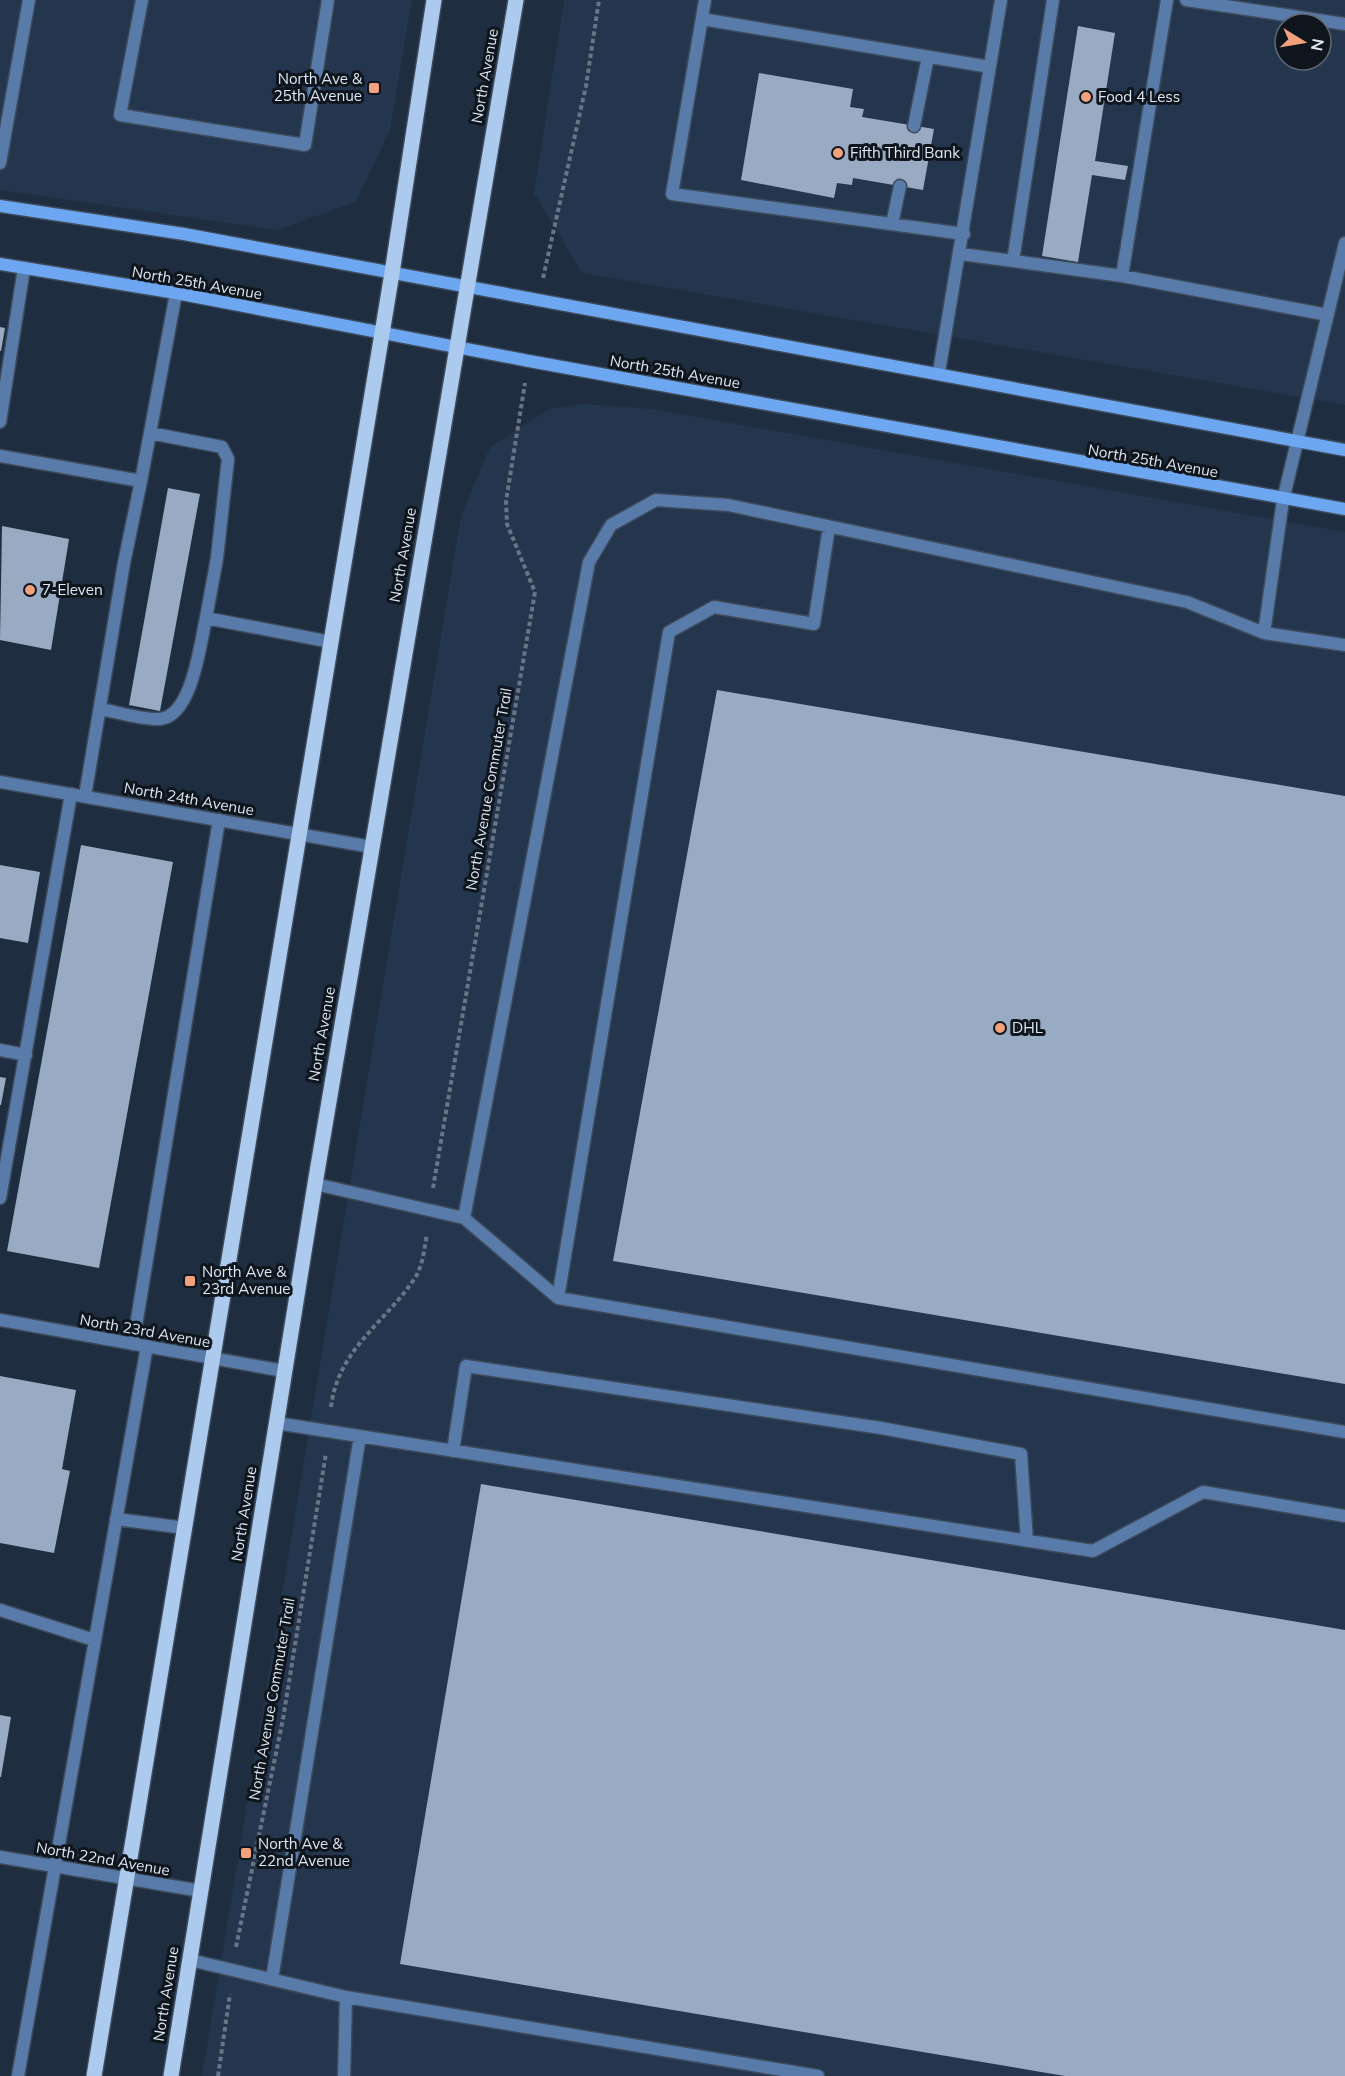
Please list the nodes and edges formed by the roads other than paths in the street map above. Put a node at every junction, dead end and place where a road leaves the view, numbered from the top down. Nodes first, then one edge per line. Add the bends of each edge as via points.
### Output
1 (29, 0) edge
2 (142, 0) edge
3 (328, 0) edge
4 (434, 0) edge
5 (516, 0) edge
6 (705, 0) edge
7 (1001, 0) edge
8 (1053, 0) edge
9 (1167, 0) edge
10 (1186, 0) edge
11 (702, 19) junction
12 (1345, 24) edge
13 (928, 57) junction
14 (990, 67) junction
15 (914, 126) dead end
16 (0, 163) edge
17 (900, 186) dead end
18 (0, 206) edge
19 (892, 224) junction
20 (964, 234) junction
21 (1345, 243) edge
22 (961, 254) junction
23 (1013, 261) junction
24 (0, 264) edge
25 (24, 268) junction
26 (392, 273) junction
27 (1122, 276) junction
28 (466, 286) junction
29 (176, 293) junction
30 (1328, 315) junction
31 (382, 333) junction
32 (456, 347) junction
33 (939, 372) junction
34 (0, 422) edge
35 (150, 433) junction
36 (1299, 442) junction
37 (1345, 450) edge
38 (0, 456) edge
39 (141, 481) junction
40 (1283, 500) junction
41 (1345, 509) edge
42 (829, 527) junction
43 (206, 618) junction
44 (1264, 633) junction
45 (331, 642) junction
46 (1345, 645) edge
47 (100, 709) junction
48 (0, 782) edge
49 (71, 794) junction
50 (85, 796) junction
51 (219, 820) junction
52 (300, 834) junction
53 (372, 847) junction
54 (0, 1050) edge
55 (26, 1054) junction
56 (315, 1184) junction
57 (0, 1198) edge
58 (464, 1218) junction
59 (558, 1298) junction
60 (0, 1320) edge
61 (133, 1344) junction
62 (147, 1346) junction
63 (213, 1359) junction
64 (284, 1371) junction
65 (276, 1423) junction
66 (1345, 1432) edge
67 (360, 1436) junction
68 (453, 1451) junction
69 (1345, 1516) edge
70 (116, 1519) junction
71 (185, 1528) junction
72 (1026, 1540) junction
73 (0, 1610) edge
74 (94, 1640) junction
75 (0, 1857) edge
76 (53, 1866) junction
77 (126, 1878) junction
78 (201, 1891) junction
79 (190, 1960) junction
80 (272, 1979) junction
81 (346, 1998) junction
82 (18, 2076) edge
83 (94, 2076) edge
84 (171, 2076) edge
85 (344, 2076) edge
86 (818, 2076) edge

1 - 16 street
2 - 3 street via 120,115 305,145
4 - 26 main road
5 - 28 main road, North Avenue
6 - 11 street
7 - 14 street
8 - 23 street
9 - 27 street
10 - 12 street
11 - 13 street
11 - 19 street via 672,194
13 - 14 street
13 - 15 street
14 - 20 street
17 - 19 street
18 - 26 main road via 118,222
19 - 20 street
20 - 22 street
21 - 30 street
22 - 23 street
22 - 33 street
23 - 27 street
24 - 25 main road, North 25th Avenue
25 - 29 main road, North 25th Avenue
25 - 34 street
26 - 28 main road
26 - 31 main road
27 - 30 street
28 - 32 main road, North Avenue
28 - 33 main road
29 - 31 main road, North 25th Avenue
29 - 35 street
30 - 36 street
31 - 32 main road, North 25th Avenue
31 - 45 main road
32 - 40 main road, North 25th Avenue
32 - 53 main road, North Avenue
33 - 36 main road
35 - 39 street
35 - 43 street via 222,447 228,459
36 - 37 main road
36 - 40 street
38 - 39 street
39 - 47 street
40 - 41 main road, North 25th Avenue
40 - 44 street
42 - 44 street via 1187,602
42 - 58 street via 728,505 656,500 611,525 588,562
42 - 59 street via 814,624 714,607 669,632
43 - 45 street
43 - 47 street via 184,702 173,716 159,719
44 - 46 street
45 - 52 main road
47 - 50 street
48 - 49 street, North 24th Avenue
49 - 50 street, North 24th Avenue
49 - 55 street
50 - 51 street, North 24th Avenue
51 - 52 street, North 24th Avenue
51 - 61 street
52 - 53 street, North 24th Avenue
52 - 63 main road
53 - 56 main road, North Avenue
54 - 55 street
55 - 57 street
56 - 58 street
56 - 64 main road, North Avenue
58 - 59 street
59 - 66 street
60 - 61 street, North 23rd Avenue
61 - 62 street, North 23rd Avenue
62 - 63 street, North 23rd Avenue
62 - 70 street
63 - 64 street, North 23rd Avenue
63 - 71 main road
64 - 65 main road, North Avenue
65 - 67 street
65 - 78 main road, North Avenue
67 - 68 street
67 - 80 street
68 - 72 street
68 - 72 street via 466,1366 881,1428 1020,1454
69 - 72 street via 1203,1492 1093,1551
70 - 71 street
70 - 74 street
71 - 77 main road
73 - 74 street
74 - 76 street
75 - 76 street, North 22nd Avenue
76 - 77 street, North 22nd Avenue
76 - 82 street
77 - 78 street, North 22nd Avenue
77 - 83 main road
78 - 79 main road, North Avenue
79 - 80 street
79 - 84 main road, North Avenue
80 - 81 street
81 - 85 street
81 - 86 street

